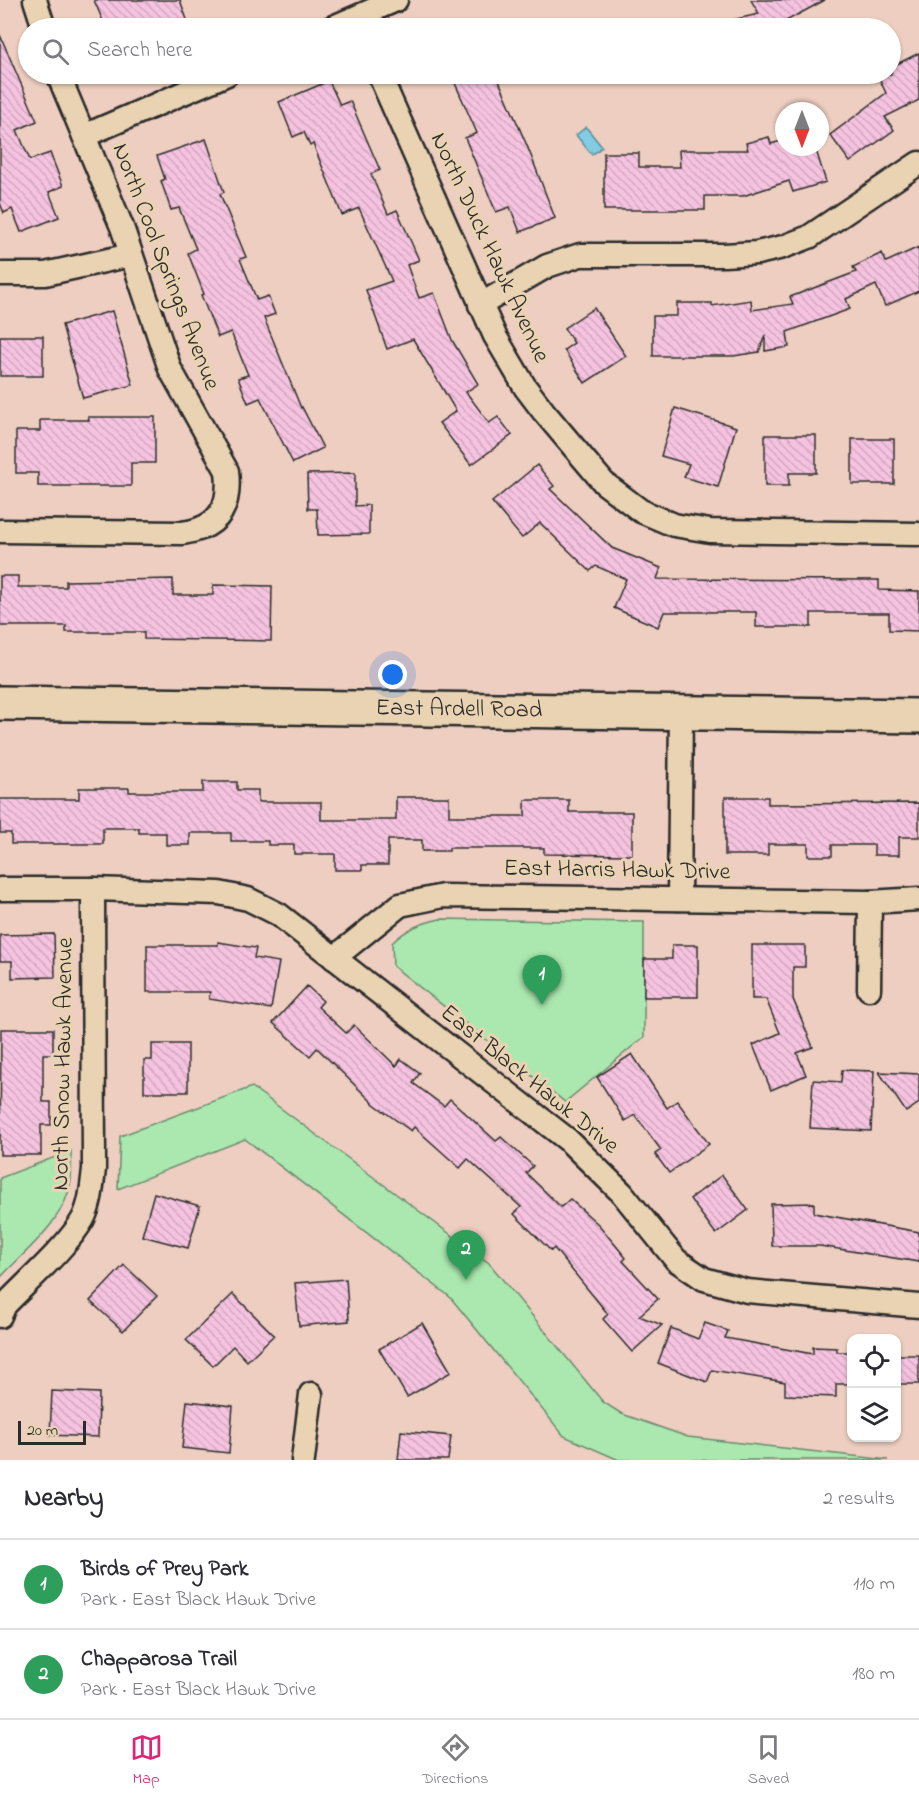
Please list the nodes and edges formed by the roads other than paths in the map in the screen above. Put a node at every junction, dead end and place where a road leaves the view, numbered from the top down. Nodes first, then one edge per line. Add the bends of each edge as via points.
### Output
1 (35, 0) edge
2 (396, 0) edge
3 (354, 15) edge
4 (41, 18) edge
5 (62, 84) edge
6 (204, 84) edge
7 (383, 84) edge
8 (84, 136) junction
9 (919, 163) edge
10 (131, 255) junction
11 (0, 274) edge
12 (480, 305) junction
13 (0, 531) edge
14 (919, 534) edge
15 (0, 703) edge
16 (681, 712) junction
17 (919, 716) edge
18 (0, 889) edge
19 (93, 889) junction
20 (679, 899) junction
21 (919, 899) edge
22 (870, 902) junction
23 (334, 958) junction
24 (869, 989) dead end
25 (919, 1306) edge
26 (0, 1316) edge
27 (311, 1394) dead end
28 (303, 1460) edge

1 - 4 street
2 - 3 street
5 - 8 street, North Cool Springs Avenue
6 - 8 street
7 - 12 street, North Duck Hawk Avenue
8 - 10 street, North Cool Springs Avenue
9 - 12 street via 809,237 783,247 724,255 580,255 547,266
10 - 11 street via 45,274
10 - 13 street, North Cool Springs Avenue via 170,369 227,471 229,490 221,512 210,524 195,531
12 - 14 street, North Duck Hawk Avenue via 508,360 543,412 604,483 641,511 674,525 710,531
15 - 16 street, East Ardell Road
16 - 17 street, East Ardell Road
16 - 20 street
18 - 19 street, East Black Hawk Drive
19 - 23 street, East Black Hawk Drive via 219,893 248,899 278,914
19 - 26 street, North Snow Hawk Avenue via 91,1193 84,1217 70,1237 5,1305
20 - 22 street, East Harris Hawk Drive
20 - 23 street, East Harris Hawk Drive via 443,896 400,905
21 - 22 street, East Harris Hawk Drive
22 - 24 street
23 - 25 street, East Black Hawk Drive via 568,1140 622,1192 676,1260 704,1279 747,1291
27 - 28 street

